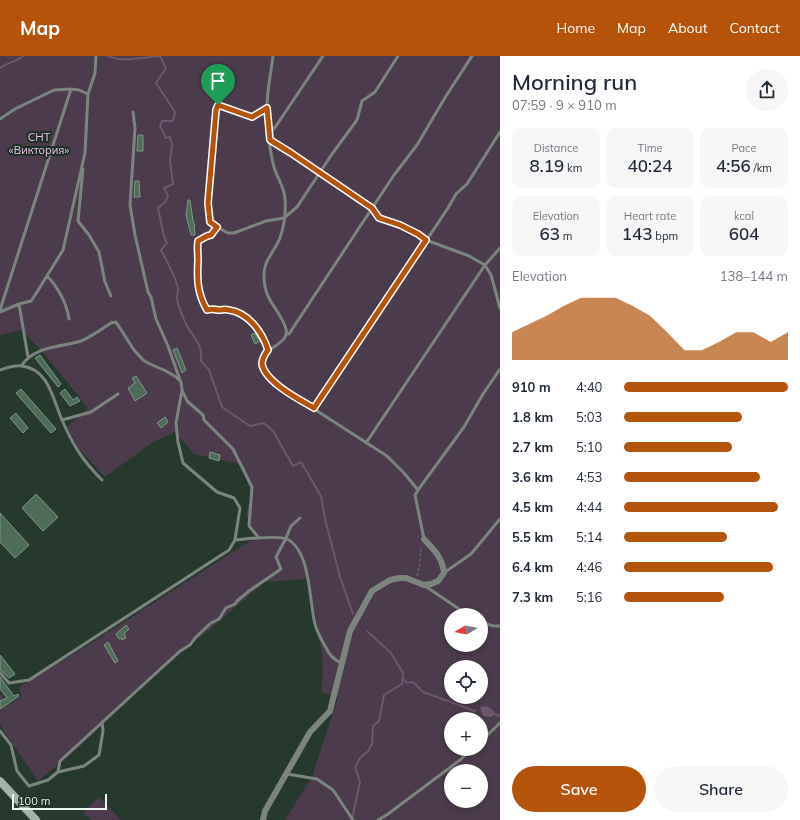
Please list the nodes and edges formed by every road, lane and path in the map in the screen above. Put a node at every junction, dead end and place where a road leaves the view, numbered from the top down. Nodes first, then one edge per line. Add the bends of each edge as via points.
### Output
1 (96, 56) edge
2 (273, 56) edge
3 (323, 56) edge
4 (398, 56) edge
5 (472, 56) edge
6 (71, 89) junction
7 (88, 94) junction
8 (267, 108) junction
9 (134, 112) dead end
10 (0, 119) edge
11 (500, 132) edge
12 (269, 134) junction
13 (270, 140) junction
14 (85, 153) junction
15 (320, 174) junction
16 (372, 208) junction
17 (284, 218) junction
18 (217, 227) junction
19 (426, 240) junction
20 (500, 248) edge
21 (485, 265) junction
22 (47, 276) junction
23 (111, 296) dead end
24 (19, 304) junction
25 (500, 308) edge
26 (0, 311) edge
27 (69, 319) dead end
28 (286, 334) junction
29 (268, 350) junction
30 (28, 357) junction
31 (21, 366) junction
32 (500, 369) edge
33 (0, 370) edge
34 (181, 382) junction
35 (182, 390) junction
36 (118, 394) dead end
37 (314, 408) junction
38 (62, 420) junction
39 (366, 443) junction
40 (102, 480) dead end
41 (418, 490) junction
42 (300, 518) dead end
43 (500, 519) edge
44 (259, 538) junction
45 (286, 538) junction
46 (424, 539) joint
47 (235, 540) junction
48 (421, 546) dead end
49 (444, 573) junction
50 (412, 581) junction
51 (424, 585) junction
52 (458, 608) edge
53 (488, 624) edge
54 (500, 626) edge
55 (342, 663) junction
56 (0, 673) edge
57 (102, 721) junction
58 (500, 723) edge
59 (0, 731) edge
60 (488, 734) edge
61 (464, 756) edge
62 (58, 772) junction
63 (286, 774) junction
64 (0, 781) edge
65 (36, 820) edge
66 (263, 820) edge
67 (353, 820) edge
68 (378, 820) edge

1 - 7 lane
2 - 8 lane
3 - 12 lane
4 - 15 lane via 375,92 362,101 357,120
5 - 16 lane via 417,145
6 - 7 lane
6 - 10 lane via 54,90
6 - 26 lane
7 - 14 lane
8 - 12 lane
8 - 18 lane via 252,117 218,105 208,203 210,222
9 - 34 lane via 130,214 154,312
11 - 19 lane via 467,184 456,194
12 - 13 lane
13 - 15 lane
13 - 17 lane via 274,168 285,198
14 - 22 lane via 63,250
14 - 23 lane via 78,221 99,252 105,282
15 - 16 lane
15 - 17 lane via 298,206
16 - 19 lane via 379,218 400,225
16 - 28 lane via 289,334
17 - 18 lane via 266,221 234,233
17 - 28 lane via 280,237 265,265 264,274 265,287 283,321
18 - 29 lane via 211,235 198,241 199,294 207,310 227,309 242,314 264,338
19 - 21 lane via 469,256
19 - 37 lane
20 - 21 lane
21 - 25 lane via 491,275
21 - 39 lane
22 - 24 lane via 31,300
22 - 27 lane via 60,294 69,313
24 - 26 lane
24 - 30 lane
28 - 29 lane via 278,345
29 - 37 lane via 262,364 267,376
30 - 31 lane
30 - 34 lane via 45,349 81,340 116,322 143,360 166,371
31 - 33 lane
31 - 38 lane via 38,372 52,390
32 - 41 lane via 464,427
34 - 35 lane
35 - 44 lane via 186,401 203,415 204,420 233,449 252,487 249,526
35 - 47 lane via 176,423 183,463 217,492 234,498 240,508
36 - 38 lane via 91,412
37 - 39 lane
38 - 40 lane via 73,444 88,466
39 - 41 lane via 387,456
41 - 46 lane via 415,495
42 - 45 lane via 291,526
43 - 49 lane via 471,554
44 - 45 lane
44 - 47 lane
45 - 55 lane via 296,546 303,557 315,625 327,650 335,660
45 - 57 lane via 276,557 281,570 226,608 219,619 211,623 190,645
46 - 49 street via 436,552 443,564
47 - 56 lane via 229,550 29,680 9,683
48 - 50 path via 418,575
49 - 51 street via 438,580
50 - 51 street
50 - 55 street via 400,578 390,580 372,591 350,631
51 - 52 lane
53 - 54 lane
55 - 63 street via 330,711 310,732
57 - 62 lane via 60,761
57 - 62 lane via 99,755 84,766
58 - 60 lane
59 - 62 lane via 11,746 17,771 29,786 48,780
61 - 68 lane
63 - 66 street
63 - 67 lane via 317,779 333,790
64 - 65 main road

